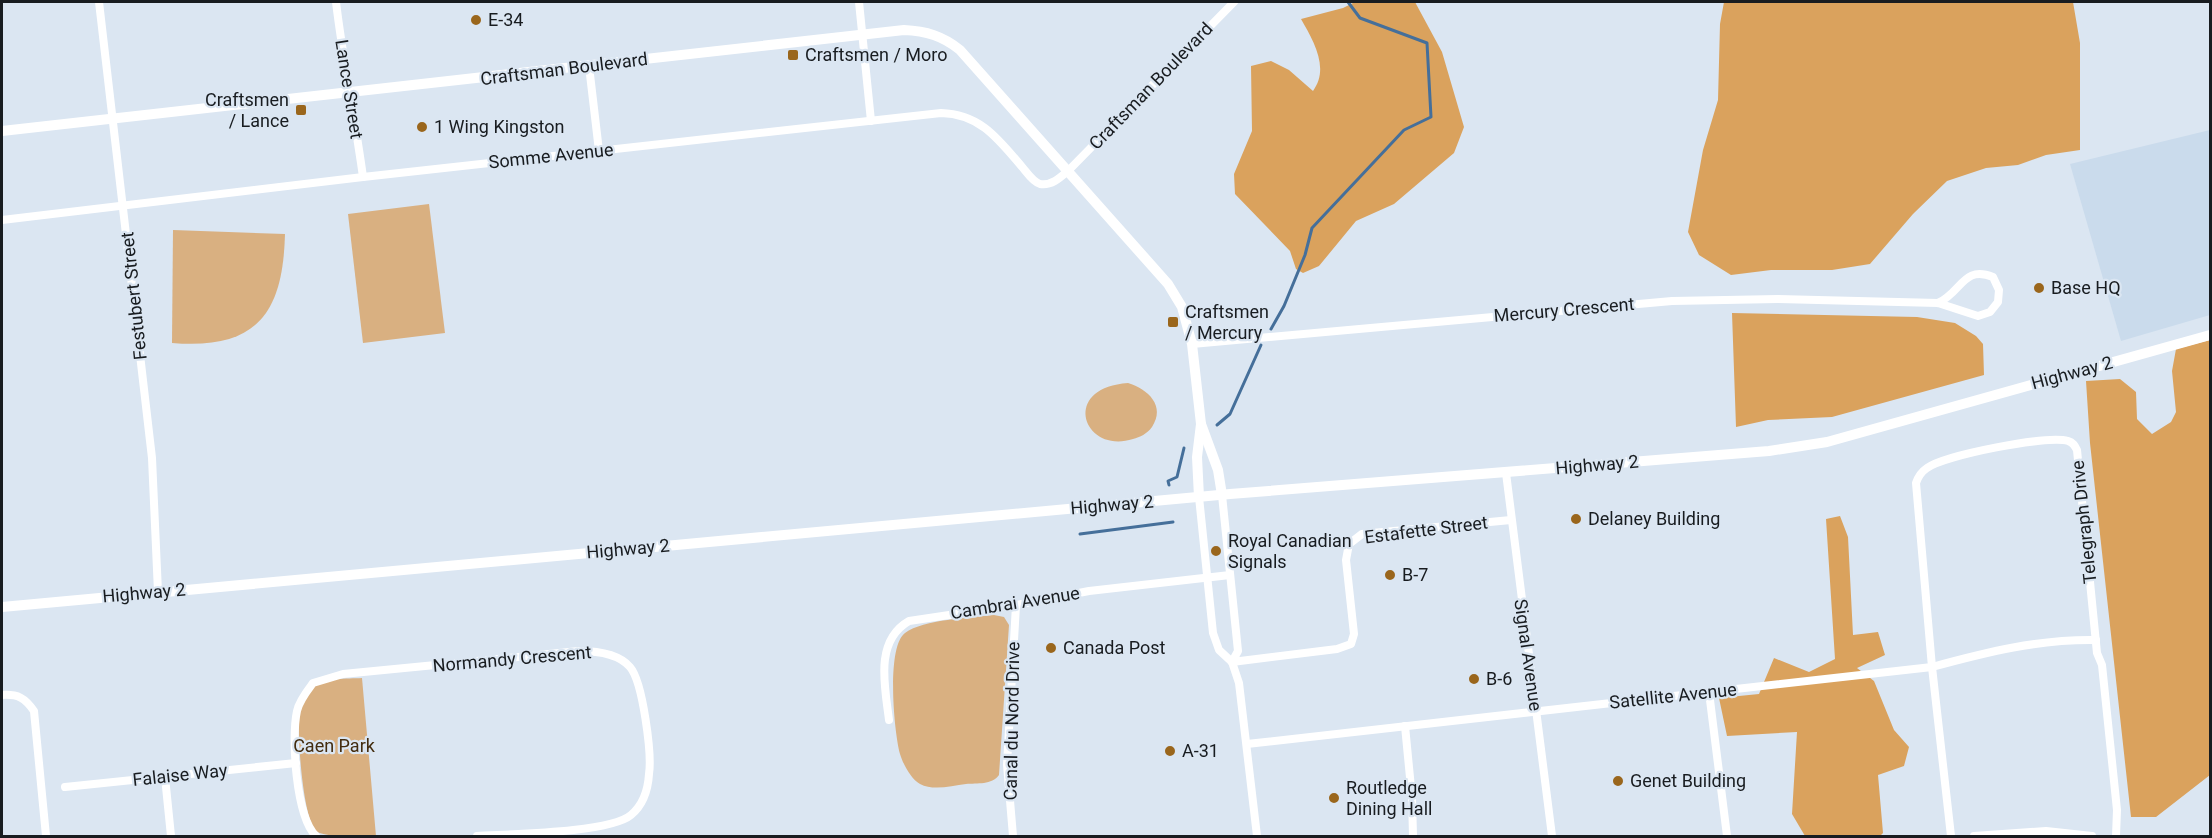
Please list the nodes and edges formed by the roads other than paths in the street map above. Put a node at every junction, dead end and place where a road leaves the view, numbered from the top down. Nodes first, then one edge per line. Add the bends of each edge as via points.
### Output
1 (99, 2) edge
2 (336, 2) edge
3 (858, 2) edge
4 (1234, 2) edge
5 (862, 34) junction
6 (589, 66) junction
7 (349, 94) junction
8 (113, 119) junction
9 (871, 121) junction
10 (2, 131) edge
11 (599, 151) junction
12 (1069, 170) junction
13 (363, 177) junction
14 (124, 206) junction
15 (2, 220) edge
16 (1938, 303) junction
17 (2211, 335) edge
18 (1192, 344) junction
19 (1201, 424) junction
20 (1506, 473) junction
21 (1222, 495) junction
22 (1199, 497) junction
23 (1511, 520) junction
24 (1230, 575) junction
25 (1208, 578) junction
26 (158, 592) junction
27 (1016, 605) junction
28 (2, 607) edge
29 (2096, 640) junction
30 (1232, 662) junction
31 (1932, 667) junction
32 (1709, 692) junction
33 (2, 695) edge
34 (1536, 711) junction
35 (888, 720) dead end
36 (1405, 726) junction
37 (1247, 744) junction
38 (296, 763) junction
39 (165, 777) junction
40 (64, 787) dead end
41 (46, 837) edge
42 (171, 837) edge
43 (316, 837) edge
44 (477, 837) edge
45 (1013, 837) edge
46 (1257, 837) edge
47 (1413, 837) edge
48 (1552, 837) edge
49 (1727, 837) edge
50 (1951, 837) edge
51 (1974, 837) edge
52 (2092, 837) edge
53 (2116, 837) edge

1 - 8 street, Festubert Street
2 - 7 street, Lance Street
3 - 5 street
4 - 12 street, Craftsman Boulevard
5 - 6 main road, Craftsman Boulevard
5 - 9 street
5 - 12 main road, Craftsman Boulevard via 916,30 950,42
6 - 7 main road, Craftsman Boulevard
6 - 11 street
7 - 8 main road, Craftsman Boulevard
7 - 13 street, Lance Street
8 - 10 main road, Craftsman Boulevard
8 - 14 street, Festubert Street
9 - 11 street, Somme Avenue
9 - 12 street, Somme Avenue via 941,113 968,117 991,132 1038,183 1058,180
11 - 13 street, Somme Avenue
12 - 18 main road, Craftsman Boulevard via 1168,284 1182,307
13 - 14 street, Somme Avenue
14 - 15 street, Somme Avenue
14 - 26 street, Festubert Street via 154,480
16 - 16 street, Mercury Crescent via 1978,316 1990,312 1998,302 1999,290 1993,277 1981,272 1969,275 1950,297
16 - 18 street, Mercury Crescent via 1671,301
17 - 20 main road, Highway 2 via 1827,442 1769,451
18 - 19 main road, Craftsman Boulevard
19 - 21 main road, Craftsman Boulevard via 1215,460
19 - 22 main road, Craftsman Boulevard via 1197,457
20 - 21 main road, Highway 2
20 - 23 street, Signal Avenue
21 - 22 main road, Highway 2
21 - 24 street
22 - 25 street
22 - 26 main road, Highway 2
23 - 30 street, Estafette Street via 1362,534 1349,544 1346,560 1354,634 1351,644 1337,650
23 - 34 street, Signal Avenue
24 - 25 street, Cambrai Avenue
24 - 30 street via 1238,651
25 - 27 street, Cambrai Avenue via 1089,591
25 - 30 street via 1213,633 1219,650
26 - 28 main road, Highway 2
27 - 35 street, Cambrai Avenue via 916,619 902,625 889,639 886,650
27 - 45 street, Canal du Nord Drive via 1007,765
29 - 31 street, Satellite Avenue via 2061,639
29 - 31 street, Telegraph Drive via 2075,446 2064,440 1974,451 1927,467 1915,487
29 - 53 street, Telegraph Drive via 2117,810
30 - 37 street via 1239,683
31 - 32 street, Satellite Avenue
31 - 50 street, Telegraph Drive
32 - 34 street, Satellite Avenue
32 - 49 street
33 - 41 street via 26,699 34,711
34 - 36 street, Satellite Avenue
34 - 48 street, Signal Avenue
36 - 37 street, Satellite Avenue
36 - 47 street
37 - 46 street
38 - 39 street, Falaise Way
38 - 43 street, Normandy Crescent via 305,818
38 - 44 street, Normandy Crescent via 297,708 313,683 328,677 579,651 600,651 630,666 640,687 650,773 644,800 630,816 607,825
39 - 40 street, Falaise Way
39 - 42 street
51 - 52 street via 2046,831

